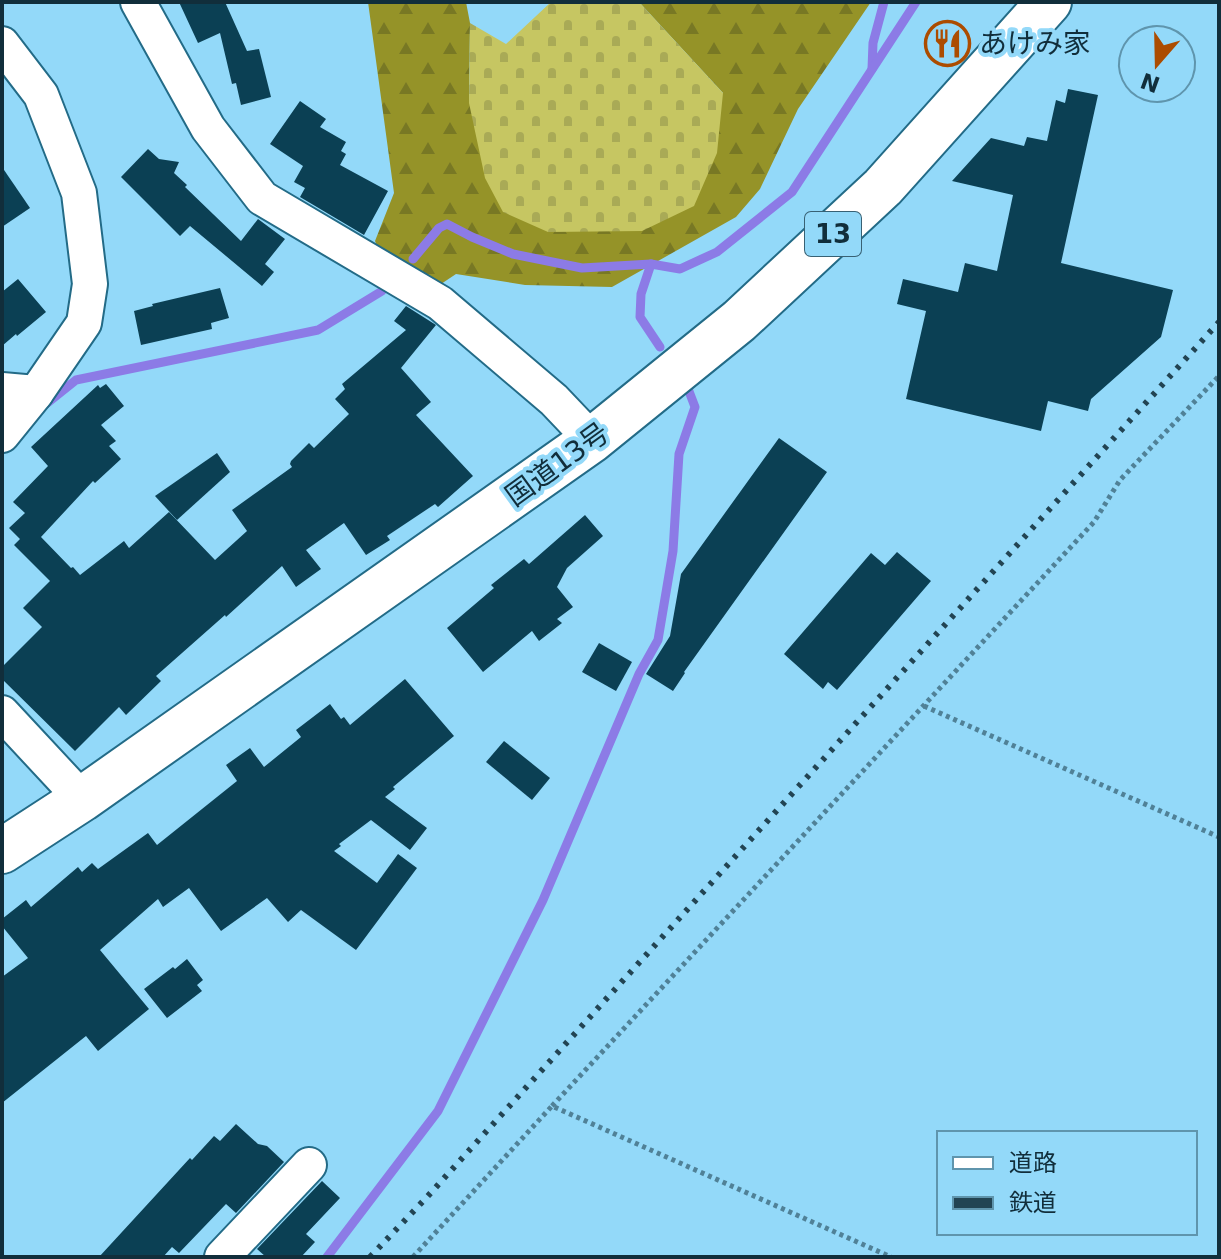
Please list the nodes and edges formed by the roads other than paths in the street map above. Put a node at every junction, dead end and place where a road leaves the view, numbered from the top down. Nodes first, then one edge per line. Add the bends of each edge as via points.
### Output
1 (138, 2) edge
2 (1049, 2) edge
3 (2, 44) edge
4 (2, 390) edge
5 (36, 393) junction
6 (2, 435) edge
7 (592, 440) junction
8 (2, 713) edge
9 (82, 799) junction
10 (2, 851) edge
11 (309, 1165) dead end
12 (222, 1257) edge

1 - 7 street via 208,128 262,198 440,303 554,400
2 - 7 highway, 国道13号 / 13 via 883,187 739,321
3 - 5 street via 41,95 79,193 90,284 84,323
4 - 5 street
5 - 6 street
7 - 9 highway, 国道13号 / 13
8 - 9 street
9 - 10 highway, 国道13号 / 13
11 - 12 street

